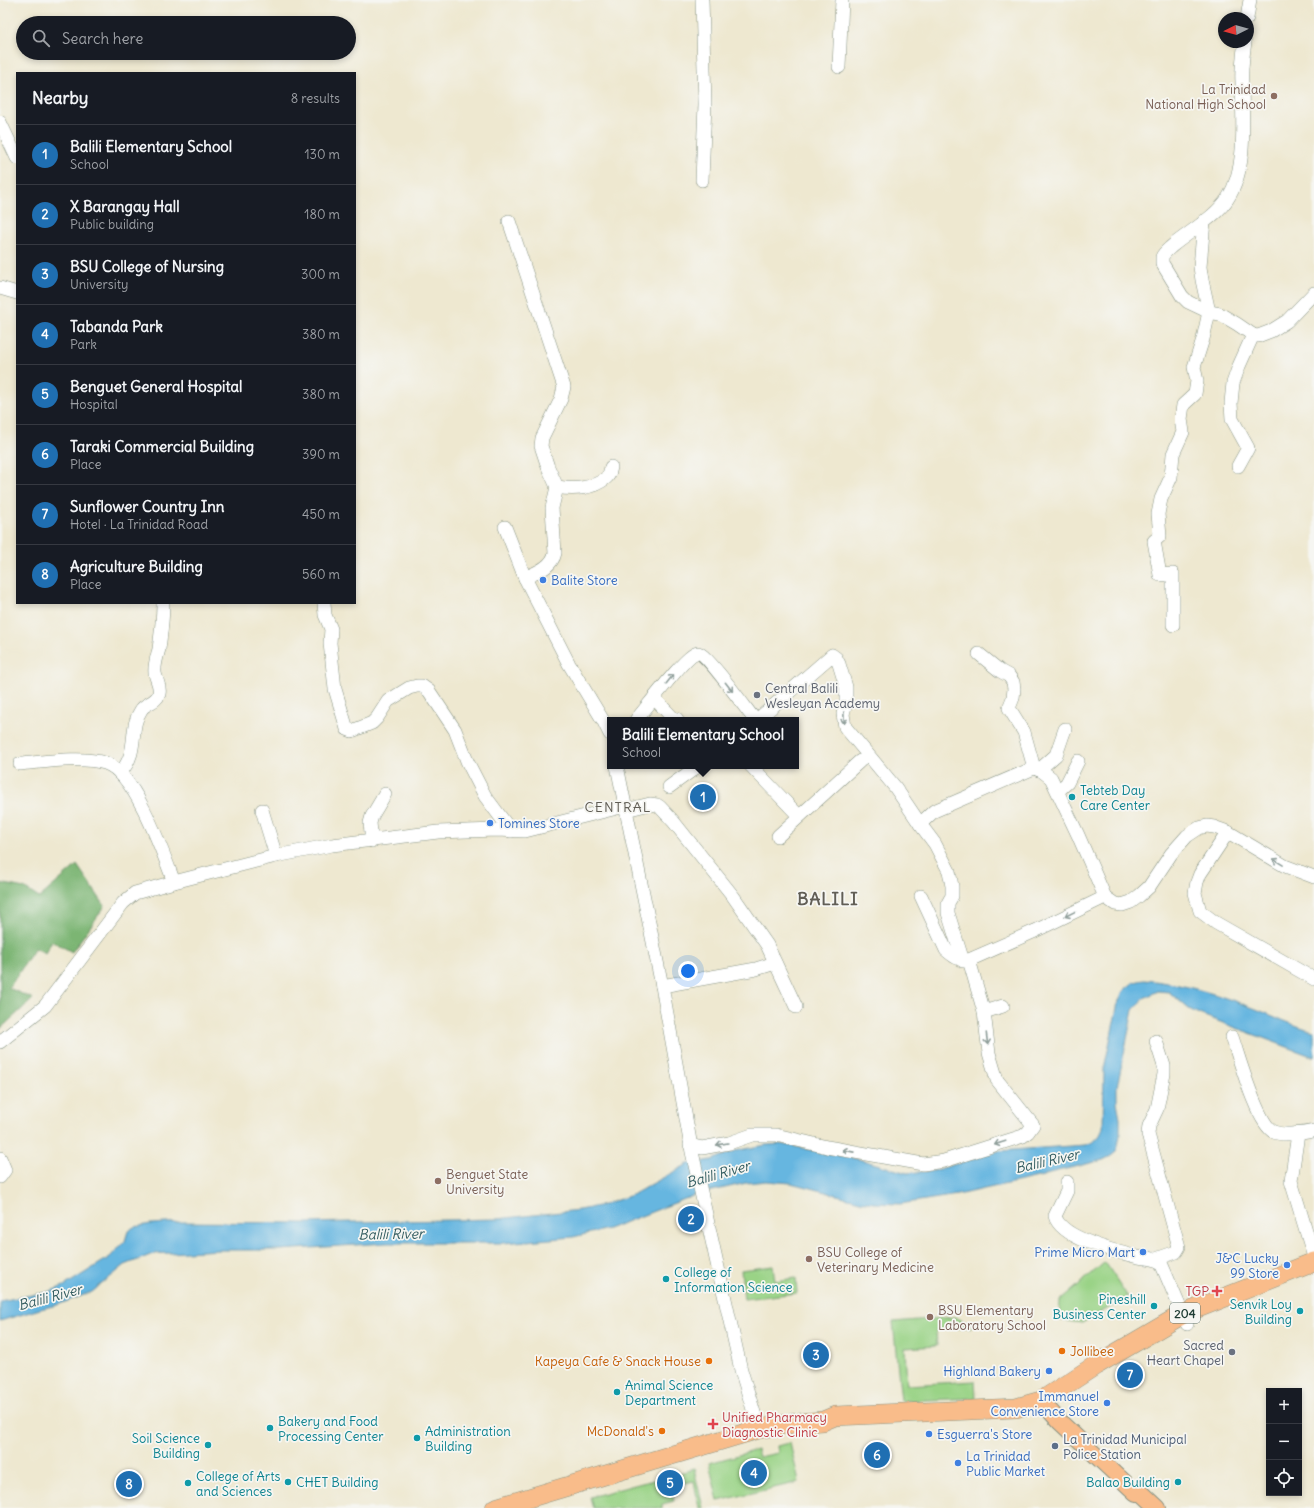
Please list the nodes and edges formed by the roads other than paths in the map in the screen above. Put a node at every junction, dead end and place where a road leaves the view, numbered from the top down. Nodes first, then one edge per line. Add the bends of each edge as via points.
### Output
1 (702, 0) edge
2 (842, 0) edge
3 (1250, 0) edge
4 (1248, 12) edge
5 (1245, 48) edge
6 (839, 67) dead end
7 (0, 122) edge
8 (16, 156) edge
9 (702, 180) dead end
10 (509, 221) dead end
11 (1204, 221) junction
12 (0, 288) edge
13 (16, 293) edge
14 (1314, 293) edge
15 (1209, 312) junction
16 (1253, 335) junction
17 (1238, 466) dead end
18 (611, 467) dead end
19 (557, 488) junction
20 (505, 527) dead end
21 (524, 578) junction
22 (163, 604) edge
23 (324, 604) edge
24 (1173, 625) dead end
25 (979, 654) dead end
26 (654, 698) junction
27 (638, 717) edge
28 (672, 717) edge
29 (754, 717) edge
30 (760, 717) edge
31 (607, 728) edge
32 (1065, 729) dead end
33 (860, 761) dead end
34 (1078, 761) dead end
35 (20, 764) dead end
36 (618, 769) edge
37 (694, 769) edge
38 (754, 769) edge
39 (1036, 769) junction
40 (120, 773) junction
41 (669, 787) dead end
42 (1058, 791) junction
43 (385, 794) dead end
44 (626, 808) junction
45 (262, 810) dead end
46 (799, 816) junction
47 (920, 824) junction
48 (511, 831) junction
49 (1228, 832) junction
50 (778, 836) dead end
51 (372, 841) junction
52 (276, 856) junction
53 (1314, 877) edge
54 (174, 882) junction
55 (921, 896) dead end
56 (1105, 897) junction
57 (966, 960) junction
58 (775, 963) junction
59 (1314, 979) edge
60 (662, 986) junction
61 (1003, 1006) dead end
62 (796, 1007) dead end
63 (984, 1012) junction
64 (1232, 1037) dead end
65 (1156, 1041) dead end
66 (0, 1042) edge
67 (1314, 1131) edge
68 (1298, 1134) junction
69 (691, 1148) junction
70 (0, 1158) edge
71 (0, 1177) edge
72 (1067, 1182) dead end
73 (1314, 1257) edge
74 (1156, 1259) junction
75 (1314, 1262) edge
76 (1314, 1272) edge
77 (1185, 1319) junction
78 (1047, 1401) junction
79 (760, 1430) junction
80 (500, 1507) edge
81 (1158, 1508) edge

1 - 9 street via 705,104
2 - 6 street
3 - 4 street
5 - 11 street via 1241,156 1237,182 1228,199
7 - 8 street
10 - 19 street via 563,382 563,393 542,438 541,446
11 - 15 street via 1200,267
11 - 15 street via 1165,252 1162,263 1182,296 1188,302
12 - 13 street
14 - 16 street via 1287,321 1264,334
15 - 16 street via 1220,314
15 - 24 street via 1194,367 1197,381 1195,394 1184,405 1181,419 1183,432 1173,454 1171,477 1161,499 1158,514 1160,536 1154,542 1160,575 1173,574
16 - 17 street via 1233,383 1232,419 1248,448
18 - 19 street via 607,478 589,486 575,489
19 - 21 street via 552,508 554,559 549,565
20 - 21 street
21 - 31 street via 569,664
22 - 40 street via 162,627 155,665 159,694 140,710 132,753
23 - 48 street via 331,629 334,689 346,729 357,730 372,723 388,701 409,688 422,686 429,691 448,718 485,796
25 - 39 street via 1009,676 1013,682 1013,698 1009,708 1024,732 1030,759
26 - 27 street
26 - 28 street
26 -> 29 street via 680,666 697,652 704,656
30 -> 47 street via 828,658 836,658 846,687 843,714 845,727 895,787
32 - 39 street via 1056,755
33 - 46 street
34 - 42 street via 1067,784
35 - 40 street via 97,761 107,763
36 - 44 street
37 - 41 street
38 - 46 street
39 - 42 street via 1051,778
39 - 47 street via 934,811
40 - 54 street via 146,813
42 - 56 street
43 - 51 street via 370,823
44 - 48 street via 525,831
44 - 58 street via 650,804 660,807 733,896 767,945
44 - 60 street
45 - 52 street
46 - 50 street
47 - 57 street via 935,844 948,871 952,896 948,903 948,913
48 - 51 street via 438,832
53 -> 49 street via 1285,866
49 - 56 street via 1207,826 1199,828 1181,842 1150,887 1131,902 1115,904
49 - 59 street via 1197,882 1195,892 1200,911 1229,937
51 - 52 street via 332,845
52 - 54 street
54 - 66 street via 129,896 46,1006
55 - 57 street via 946,950 953,956
56 -> 57 street via 1035,931
57 - 63 street
58 - 60 street via 756,969
58 - 62 street
60 - 69 street
61 - 63 street
63 -> 69 street via 989,1053 997,1080 1033,1125 1023,1136 944,1161 922,1164 776,1135 752,1135 729,1143
64 - 68 street via 1252,1096 1266,1125 1273,1132
65 - 74 street via 1164,1074 1148,1134 1179,1247 1176,1252
67 - 68 street
68 - 73 street via 1291,1181
69 - 79 street via 741,1370
70 - 71 street via 5,1170
72 - 74 street via 1067,1191 1055,1216 1060,1225 1089,1243 1113,1251
74 - 77 street via 1161,1262
75 - 77 highway, 204
76 - 77 highway, 204
77 - 78 highway, 204 via 1096,1365
78 - 79 highway, 204 via 1016,1408 835,1416 823,1421 786,1424
78 - 81 main road via 1060,1422 1136,1493 1141,1493
79 - 80 highway, 204

